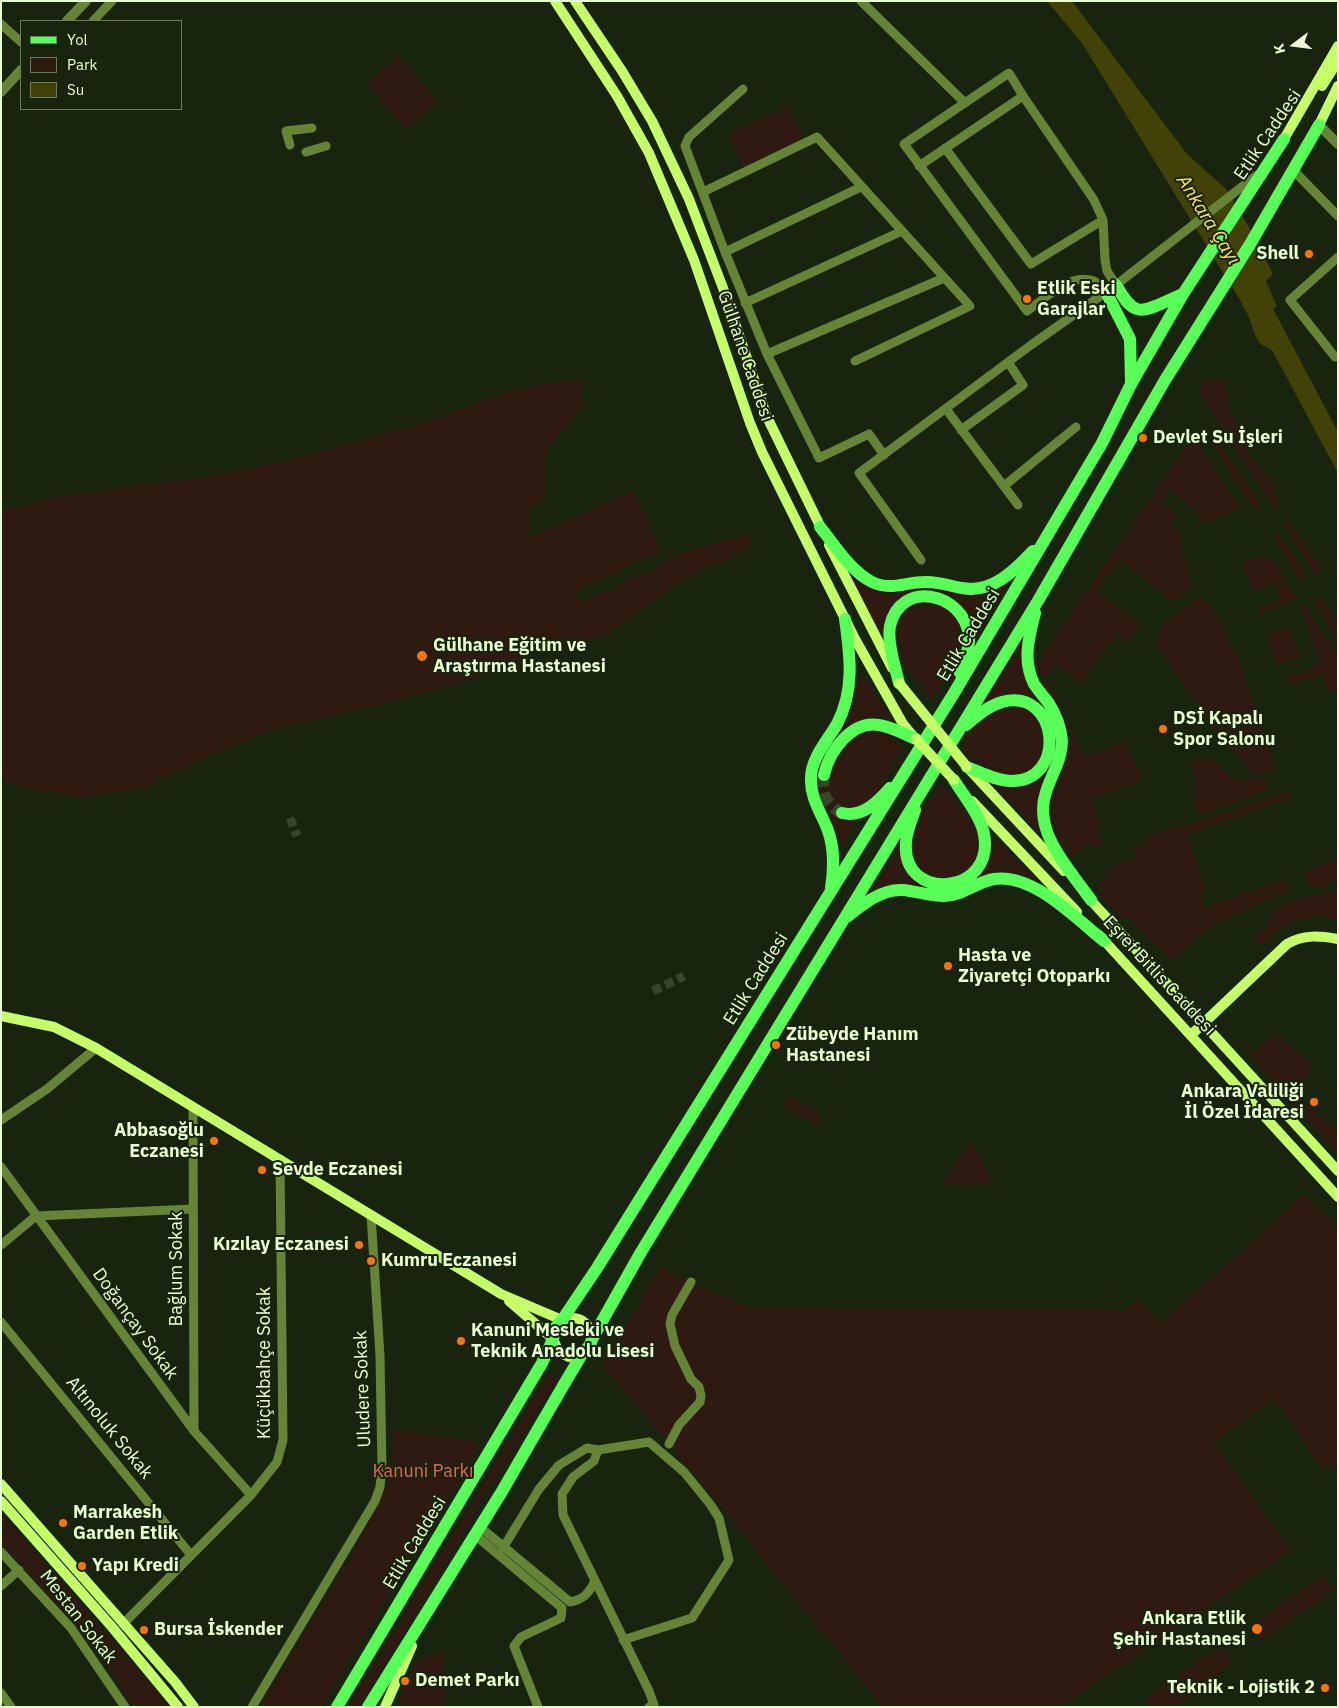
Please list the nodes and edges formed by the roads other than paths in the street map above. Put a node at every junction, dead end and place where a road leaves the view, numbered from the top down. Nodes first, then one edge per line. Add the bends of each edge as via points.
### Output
1 (86, 1) edge
2 (112, 1) edge
3 (555, 1) edge
4 (574, 1) edge
5 (861, 1) edge
6 (68, 20) edge
7 (94, 20) edge
8 (1, 24) edge
9 (20, 41) edge
10 (1338, 46) edge
11 (1338, 61) edge
12 (20, 71) edge
13 (1338, 86) edge
14 (743, 89) dead end
15 (1, 92) edge
16 (1023, 96) junction
17 (1338, 100) edge
18 (965, 103) junction
19 (1319, 124) junction
20 (312, 128) dead end
21 (1284, 139) junction
22 (1338, 144) edge
23 (290, 145) dead end
24 (326, 146) dead end
25 (945, 148) junction
26 (306, 152) dead end
27 (919, 166) junction
28 (1264, 170) junction
29 (1293, 170) junction
30 (861, 188) junction
31 (703, 192) junction
32 (1338, 216) edge
33 (1103, 220) junction
34 (902, 231) junction
35 (725, 252) junction
36 (1338, 257) edge
37 (944, 278) junction
38 (1111, 288) junction
39 (1183, 294) junction
40 (745, 304) junction
41 (767, 354) junction
42 (1335, 357) dead end
43 (855, 362) dead end
44 (1008, 362) junction
45 (1131, 384) junction
46 (946, 409) junction
47 (1076, 427) dead end
48 (961, 430) junction
49 (884, 455) junction
50 (1004, 486) junction
51 (1018, 505) dead end
52 (820, 527) junction
53 (1048, 535) junction
54 (921, 560) dead end
55 (1039, 598) junction
56 (845, 619) junction
57 (899, 683) junction
58 (954, 692) junction
59 (898, 727) junction
60 (960, 730) junction
61 (916, 739) joint
62 (911, 764) junction
63 (967, 767) junction
64 (824, 775) tunnel mouth
65 (954, 780) junction
66 (924, 787) junction
67 (842, 813) dead end
68 (829, 896) junction
69 (1091, 900) junction
70 (842, 920) junction
71 (1338, 939) edge
72 (1104, 940) junction
73 (1, 1016) edge
74 (1204, 1023) junction
75 (1191, 1035) junction
76 (96, 1048) junction
77 (193, 1107) junction
78 (1, 1120) edge
79 (280, 1158) junction
80 (1, 1167) edge
81 (1338, 1171) edge
82 (1338, 1197) edge
83 (193, 1209) junction
84 (371, 1215) junction
85 (36, 1216) junction
86 (1, 1245) edge
87 (691, 1282) dead end
88 (501, 1294) junction
89 (562, 1320) junction
90 (1, 1322) edge
91 (553, 1339) junction
92 (592, 1339) junction
93 (582, 1354) junction
94 (194, 1431) junction
95 (669, 1444) dead end
96 (598, 1450) junction
97 (1, 1484) edge
98 (251, 1495) junction
99 (1, 1500) edge
100 (477, 1531) junction
101 (503, 1548) junction
102 (1, 1552) edge
103 (191, 1555) junction
104 (19, 1570) junction
105 (595, 1581) junction
106 (1, 1586) edge
107 (427, 1613) junction
108 (123, 1624) junction
109 (624, 1640) junction
110 (1, 1693) edge
111 (10, 1707) edge
112 (125, 1707) edge
113 (178, 1707) edge
114 (194, 1707) edge
115 (252, 1707) edge
116 (337, 1707) edge
117 (368, 1707) edge
118 (385, 1707) edge
119 (538, 1707) edge
120 (649, 1707) edge

1 - 6 street
2 - 7 street
3 - 56 main road, Gülhane Caddesi via 617,96 649,154 694,260 762,452
4 - 52 main road, Gülhane Caddesi via 652,121 689,199 767,417
5 - 18 street
8 - 9 street
10 - 21 main road
11 - 21 main road, Etlik Caddesi via 1308,109
12 - 15 street
13 - 19 main road, Etlik Caddesi
14 - 31 street via 689,137 685,146
16 - 18 street via 1009,73
16 - 25 street
16 - 33 street via 1094,200
17 - 19 main road
18 - 27 street via 904,144
19 - 22 street
19 - 29 main road, Etlik Caddesi
20 - 23 street via 286,131
21 - 28 main road, Etlik Caddesi
24 - 26 street
25 - 27 street
25 - 33 street via 1031,264
27 - 38 street via 1027,311 1065,284 1082,279
28 - 38 street
28 - 39 main road, Etlik Caddesi
29 - 32 street
29 - 55 main road, Etlik Caddesi via 1165,380
30 - 31 street via 817,137
30 - 34 street
30 - 35 street
31 - 35 street
33 - 38 street via 1104,260
34 - 37 street
34 - 40 street
35 - 40 street
36 - 42 street via 1290,300
37 - 41 street
37 - 43 street via 970,306
38 - 39 main road via 1137,310
38 - 44 street
38 - 45 main road via 1130,339
39 - 45 main road, Etlik Caddesi
40 - 41 street
41 - 49 street via 819,458 869,434
44 - 46 street
44 - 48 street via 1023,385
45 - 53 main road, Etlik Caddesi via 1102,444
46 - 48 street
46 - 49 street
47 - 50 street
48 - 50 street
49 - 54 street via 859,473
50 - 51 street
52 - 53 main road via 849,563 872,582 897,586 938,582 964,589 981,588 997,582 1014,571
52 - 57 main road, Gülhane Caddesi
53 - 58 main road, Etlik Caddesi
55 - 60 main road
55 - 69 main road via 1027,647 1027,661 1035,684 1052,710 1062,741 1059,759 1045,794 1045,825 1055,849
56 - 59 main road, Gülhane Caddesi
56 - 68 main road via 850,666 848,695 838,723 810,776 815,802 827,827 833,852 834,871
57 - 58 main road via 889,628 894,614 911,599 920,596 939,598 958,610 969,637
57 - 63 main road, Eşref Bitlis Caddesi, bridge
58 - 62 main road, Etlik Caddesi
59 - 61 main road
59 - 64 main road via 872,725 853,731 835,749
60 - 63 main road via 988,708 1002,702 1017,701 1030,705 1043,716 1051,743 1040,769 1029,777 1004,781
60 - 66 main road
61 - 65 main road, Eşref Bitlis Caddesi, bridge
62 - 67 main road via 873,805 853,815
62 - 68 main road, Etlik Caddesi
63 - 69 main road, Eşref Bitlis Caddesi
65 - 66 main road via 981,824 984,840 976,869 966,879 955,883 929,882 908,862 907,837
65 - 72 main road, Eşref Bitlis Caddesi
66 - 70 main road
68 - 89 main road, Etlik Caddesi
69 - 74 main road, Eşref Bitlis Caddesi
70 - 72 main road via 892,890 952,896 989,880 1005,878 1036,887
70 - 92 main road via 651,1235
71 - 74 main road via 1315,936 1289,943
72 - 75 main road, Eşref Bitlis Caddesi
73 - 76 main road via 54,1027
74 - 75 main road
74 - 81 main road, Eşref Bitlis Caddesi
75 - 82 main road, Eşref Bitlis Caddesi
76 - 77 main road
76 - 78 street via 47,1089
77 - 79 main road
77 - 83 street, Bağlum Sokak
79 - 84 main road
79 - 98 street, Küçükbahçe Sokak via 283,1440 277,1462
80 - 85 street, Doğançay Sokak
83 - 85 street
83 - 94 street, Bağlum Sokak
84 - 88 main road
84 - 115 street, Uludere Sokak via 380,1356 380,1487 375,1501
85 - 86 street
85 - 94 street, Doğançay Sokak
87 - 95 street via 670,1324 675,1346 702,1396
88 - 89 main road
88 - 91 main road
89 - 91 main road, Etlik Caddesi via 555,1328
89 - 92 main road via 574,1317 585,1322
90 - 103 street, Altınoluk Sokak
91 - 93 main road via 563,1354
91 - 116 main road, Etlik Caddesi via 542,1363
92 - 93 main road
93 - 100 main road
94 - 98 street, Doğançay Sokak
96 - 101 street via 588,1448 559,1465 539,1489
96 - 105 street via 594,1461 573,1477 562,1494 563,1515
96 - 109 street via 648,1442 684,1472 719,1518 729,1560 692,1618
97 - 108 main road
98 - 103 street, Küçükbahçe Sokak
99 - 113 main road
100 - 101 street
100 - 107 main road
100 - 119 street via 562,1608 561,1618 521,1638 514,1646
101 - 105 street via 570,1602 589,1592
102 - 104 street, Mestan Sokak
103 - 108 street, Küçükbahçe Sokak
104 - 106 street
104 - 112 street, Mestan Sokak via 71,1628
105 - 109 street
107 - 117 main road
107 - 118 main road
108 - 114 main road
109 - 120 street via 650,1691 654,1705
110 - 111 street

